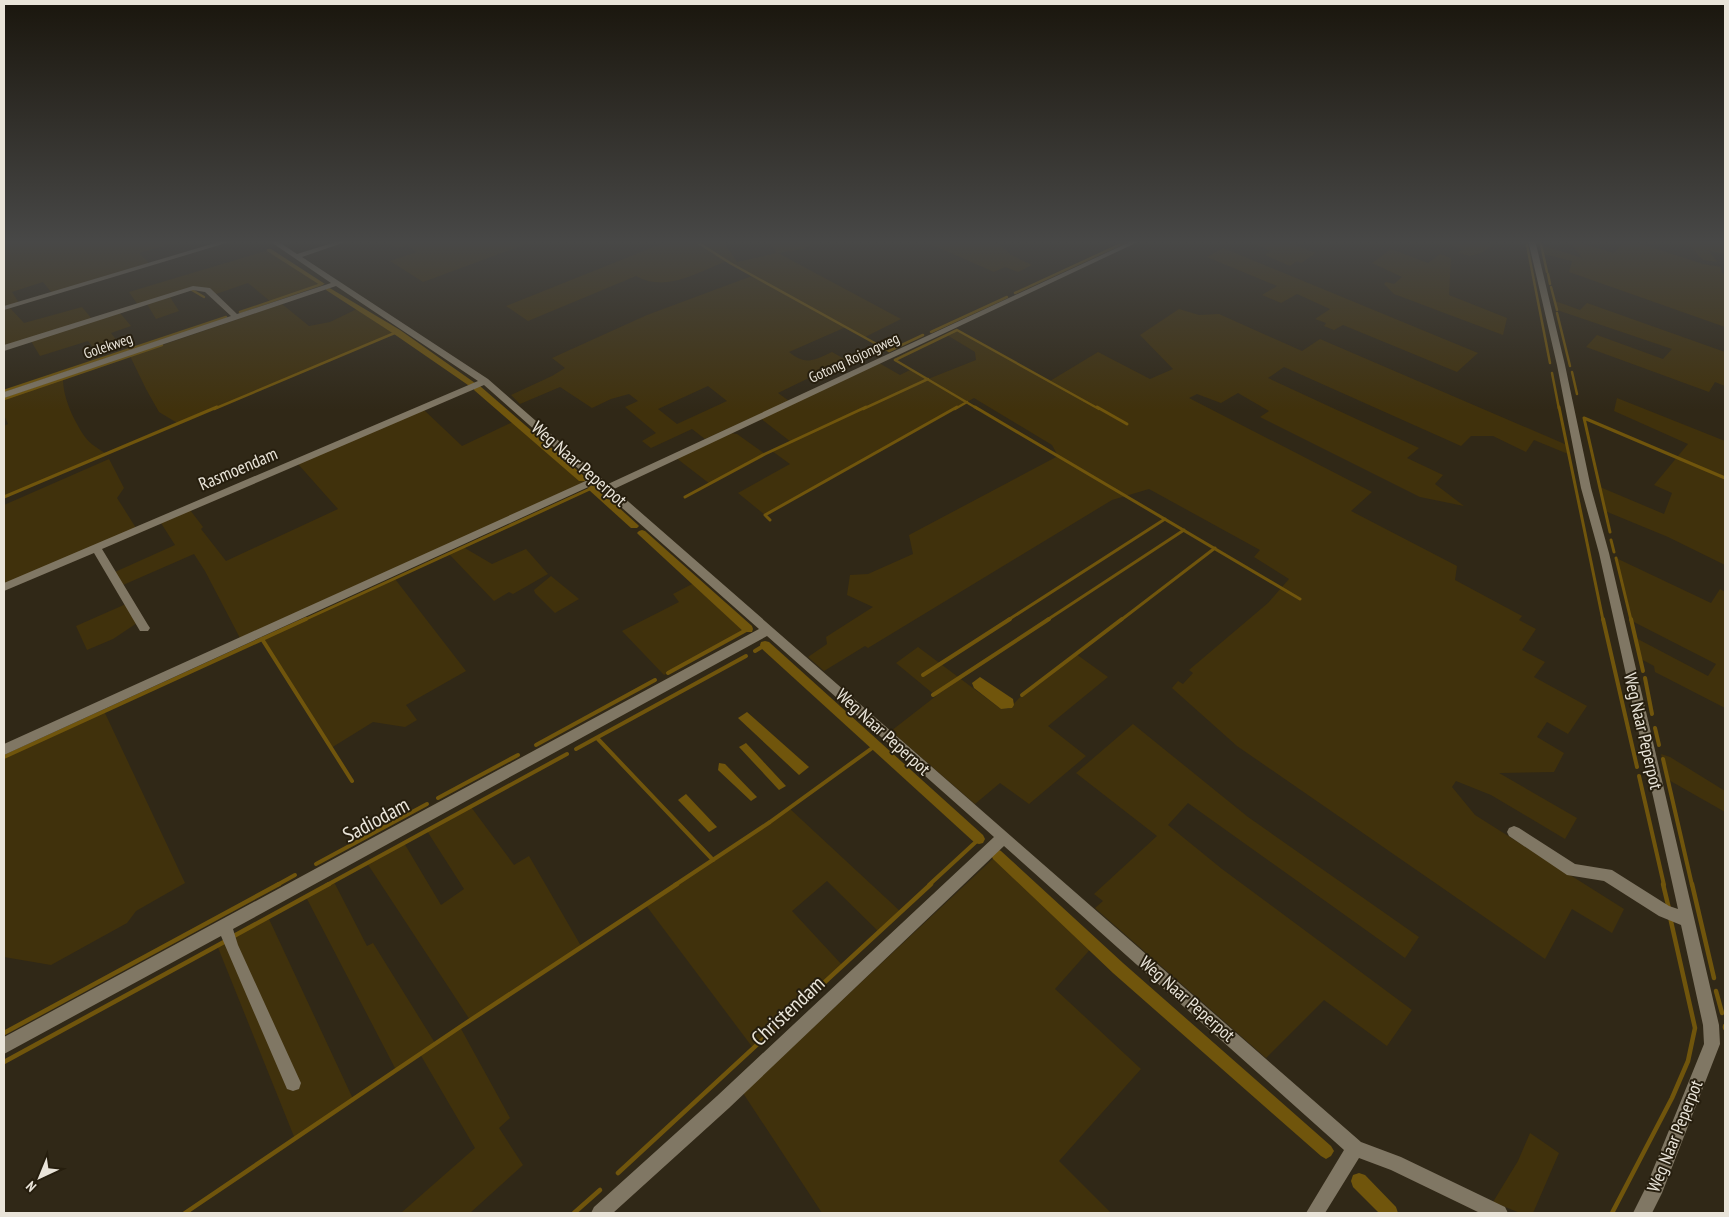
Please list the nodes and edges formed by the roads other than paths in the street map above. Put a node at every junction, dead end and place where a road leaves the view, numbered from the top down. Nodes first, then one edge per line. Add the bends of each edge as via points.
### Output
1 (42, 297) edge
2 (165, 297) edge
3 (214, 297) edge
4 (297, 297) edge
5 (355, 297) edge
6 (1017, 297) edge
7 (1545, 297) edge
8 (4, 308) edge
9 (236, 317) junction
10 (4, 348) edge
11 (485, 381) junction
12 (4, 395) edge
13 (597, 479) junction
14 (607, 488) junction
15 (96, 548) junction
16 (4, 587) edge
17 (144, 628) dead end
18 (768, 630) junction
19 (4, 750) edge
20 (1514, 832) dead end
21 (1002, 838) junction
22 (1687, 920) junction
23 (224, 926) junction
24 (4, 1046) edge
25 (293, 1083) dead end
26 (1355, 1148) junction
27 (600, 1213) edge
28 (1315, 1213) edge
29 (1498, 1213) edge
30 (1642, 1213) edge

1 - 8 street
2 - 10 street
3 - 9 street
4 - 9 street, Golekweg
5 - 11 street, Weg Naar Peperpot
6 - 14 street, Gotong Rojongweg
7 - 22 street, Weg Naar Peperpot
9 - 12 street, Golekweg
11 - 13 street, Weg Naar Peperpot
11 - 15 street, Rasmoendam
13 - 14 street, Weg Naar Peperpot
13 - 19 street
14 - 18 street, Weg Naar Peperpot
15 - 16 street, Rasmoendam
15 - 17 street
18 - 21 street, Weg Naar Peperpot
18 - 23 street, Sadiodam
20 - 22 street via 1572,870 1607,875 1664,911
21 - 26 street, Weg Naar Peperpot
21 - 27 street, Christendam
22 - 30 street, Weg Naar Peperpot via 1711,1025 1712,1044 1653,1193
23 - 24 street, Sadiodam
23 - 25 street
26 - 28 street
26 - 29 street, Weg Naar Peperpot via 1395,1163

